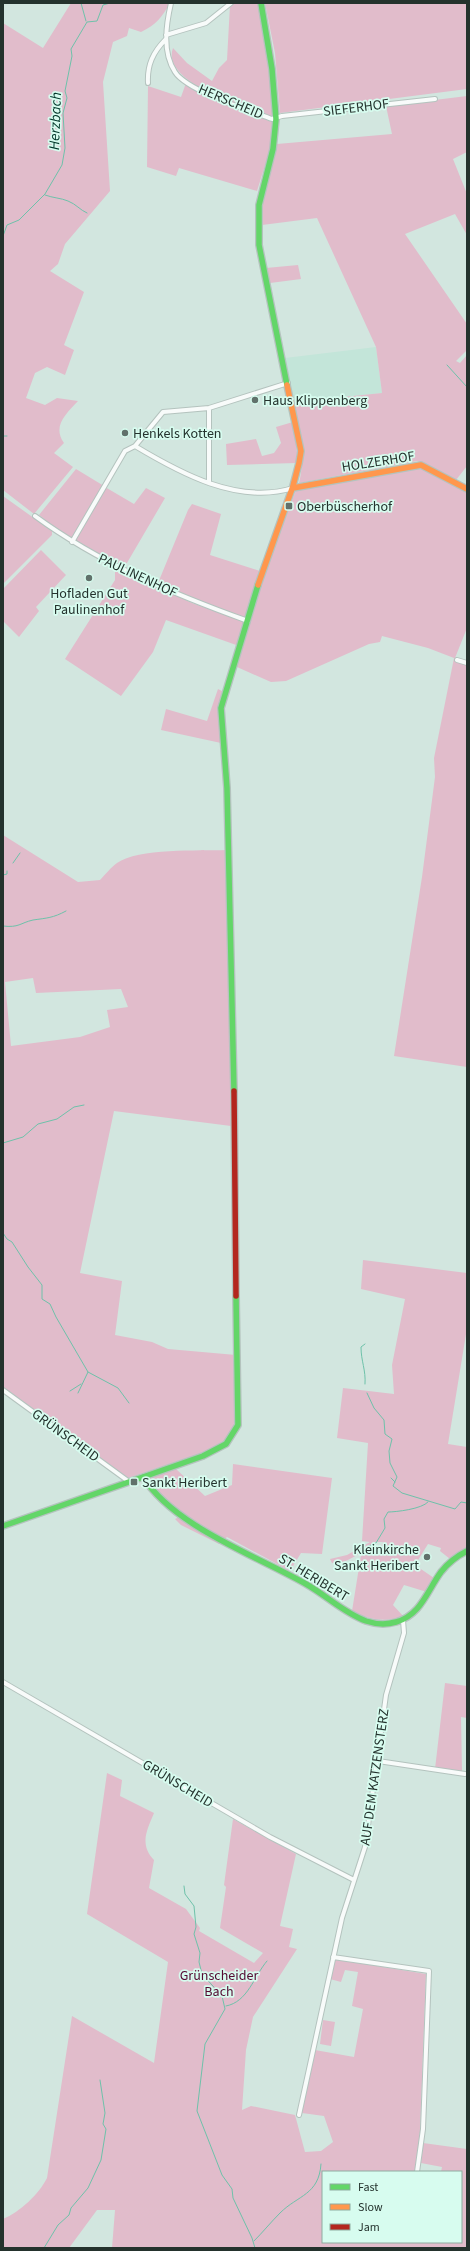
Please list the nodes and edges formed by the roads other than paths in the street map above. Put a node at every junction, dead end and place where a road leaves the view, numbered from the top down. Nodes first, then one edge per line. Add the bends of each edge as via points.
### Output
1 (171, 3) edge
2 (231, 3) edge
3 (261, 3) edge
4 (166, 37) junction
5 (148, 83) dead end
6 (435, 99) dead end
7 (276, 118) junction
8 (288, 383) junction
9 (209, 408) junction
10 (135, 446) junction
11 (209, 483) junction
12 (464, 487) edge
13 (293, 488) junction
14 (35, 516) dead end
15 (72, 542) junction
16 (248, 621) junction
17 (457, 660) dead end
18 (467, 663) edge
19 (3, 1390) edge
20 (143, 1477) junction
21 (128, 1481) junction
22 (3, 1526) edge
23 (467, 1551) edge
24 (404, 1620) junction
25 (3, 1682) edge
26 (378, 1761) junction
27 (465, 1774) dead end
28 (354, 1880) junction
29 (333, 1957) junction
30 (299, 2115) dead end
31 (417, 2171) edge

1 - 4 street, HERSCHEID
2 - 4 street via 206,23
3 - 7 street via 272,58
4 - 5 street, HERSCHEID via 148,68
4 - 7 street, HERSCHEID via 176,74 203,92 272,119
6 - 7 street, SIEFERHOF
7 - 8 street via 274,147 262,189 258,222 260,253
8 - 9 street
8 - 13 street via 301,451
9 - 10 street via 163,412
9 - 11 street
10 - 11 street via 183,474
10 - 15 street via 125,452
11 - 13 street via 227,489 257,492
12 - 13 street, HOLZERHOF via 428,467 414,465
13 - 16 street
14 - 15 street, PAULINENHOF
15 - 16 street, PAULINENHOF via 193,602
16 - 20 street via 235,667 223,697 221,725 227,788 238,1425 226,1444 216,1450
17 - 18 street
19 - 21 street, GRÜNSCHEID
20 - 21 street
20 - 24 street, ST. HERIBERT via 151,1492 180,1514 295,1577 359,1618 385,1624
21 - 22 street
23 - 24 street, ST. HERIBERT via 443,1570 417,1611
24 - 26 street, AUF DEM KATZENSTERZ via 404,1633 387,1690
25 - 28 street, GRÜNSCHEID via 270,1837
26 - 27 street
26 - 28 street, AUF DEM KATZENSTERZ via 366,1842
28 - 29 street, AUF DEM KATZENSTERZ
29 - 30 street, AUF DEM KATZENSTERZ
29 - 31 street via 429,1971 423,2130

